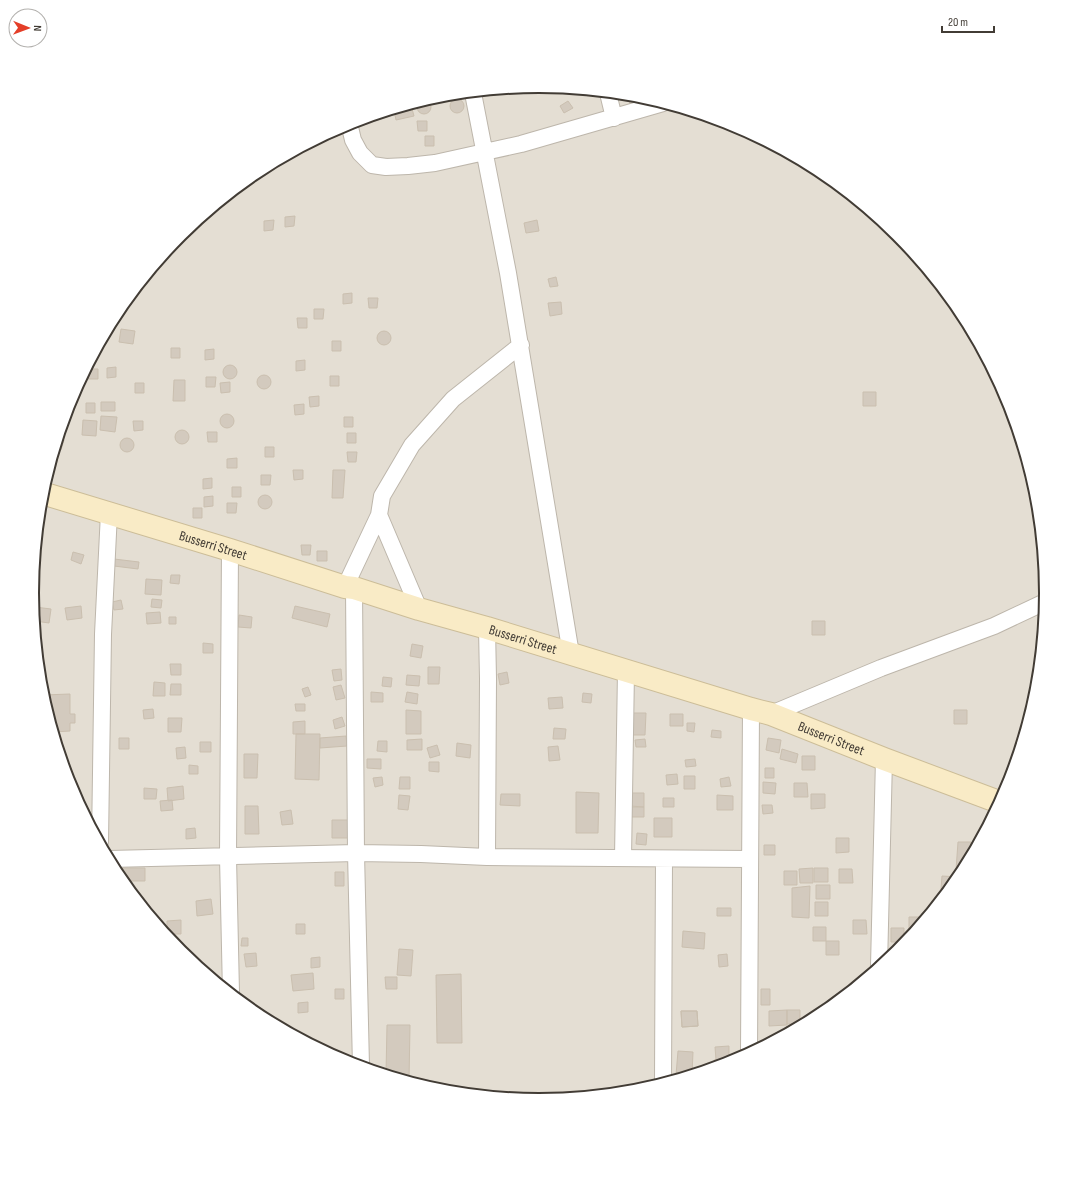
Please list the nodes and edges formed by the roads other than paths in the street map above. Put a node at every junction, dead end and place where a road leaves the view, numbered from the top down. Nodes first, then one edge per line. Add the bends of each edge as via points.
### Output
1 (473, 97) edge
2 (609, 98) edge
3 (652, 106) edge
4 (614, 118) junction
5 (351, 130) edge
6 (484, 151) junction
7 (520, 345) junction
8 (49, 494) edge
9 (109, 513) junction
10 (379, 515) junction
11 (230, 550) junction
12 (350, 587) junction
13 (1039, 605) edge
14 (419, 610) junction
15 (487, 628) junction
16 (571, 654) junction
17 (626, 671) junction
18 (761, 711) junction
19 (884, 759) junction
20 (994, 800) edge
21 (100, 832) edge
22 (356, 853) junction
23 (228, 857) junction
24 (487, 857) junction
25 (623, 858) junction
26 (116, 859) edge
27 (664, 859) junction
28 (750, 859) junction
29 (880, 959) edge
30 (231, 987) edge
31 (749, 1046) edge
32 (361, 1060) edge
33 (664, 1077) edge

1 - 6 street
2 - 4 street
3 - 4 street
4 - 6 street via 521,144
5 - 6 street via 360,153 372,165 386,167 435,163
6 - 7 street
7 - 10 street via 453,399 412,445 382,496
7 - 16 street
8 - 9 main road, Busserri Street
9 - 11 main road, Busserri Street
9 - 21 street via 103,634
10 - 12 street
10 - 14 street
11 - 12 main road, Busserri Street
11 - 23 street
12 - 14 main road, Busserri Street
12 - 22 street
13 - 18 street via 994,626
14 - 15 main road, Busserri Street
15 - 16 main road, Busserri Street
15 - 24 street
16 - 17 main road, Busserri Street
17 - 18 main road, Busserri Street
17 - 25 street
18 - 19 main road, Busserri Street
18 - 28 street
19 - 20 main road, Busserri Street
19 - 29 street
22 - 23 street
22 - 24 street
22 - 32 street
23 - 26 street
23 - 30 street
24 - 25 street
25 - 27 street
27 - 28 street
27 - 33 street
28 - 31 street

